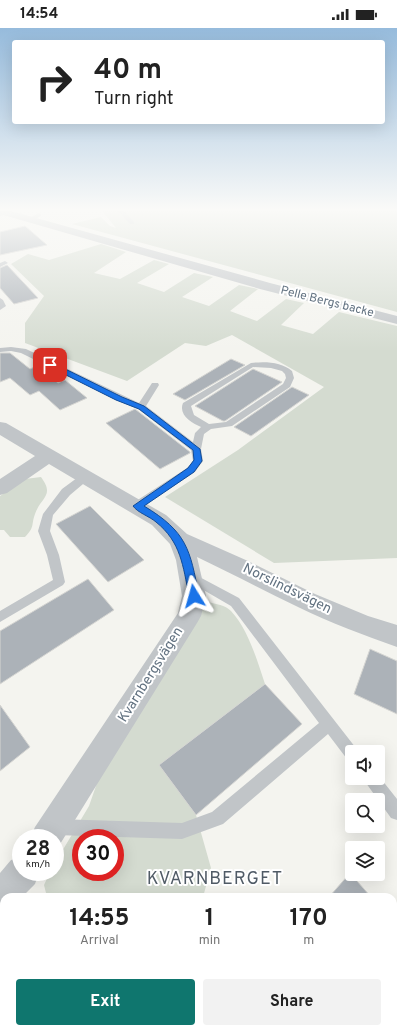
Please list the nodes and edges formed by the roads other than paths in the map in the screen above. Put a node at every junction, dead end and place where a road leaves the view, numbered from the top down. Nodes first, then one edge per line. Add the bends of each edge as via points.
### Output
1 (171, 258) edge
2 (0, 300) edge
3 (0, 308) edge
4 (397, 320) edge
5 (0, 350) edge
6 (155, 385) dead end
7 (141, 407) junction
8 (0, 427) edge
9 (208, 427) junction
10 (196, 449) junction
11 (48, 456) junction
12 (85, 477) junction
13 (2, 484) edge
14 (137, 506) junction
15 (179, 540) junction
16 (192, 578) junction
17 (0, 617) edge
18 (397, 636) edge
19 (329, 724) junction
20 (345, 745) edge
21 (376, 785) edge
22 (397, 812) edge
23 (51, 829) edge
24 (64, 832) edge

1 - 4 street, Pelle Bergs backe via 265,286
2 - 3 lane
5 - 7 lane via 23,351
6 - 7 lane
7 - 10 lane
8 - 11 street, Kvarnbergsvägen
9 - 9 lane via 228,424 286,384 290,376 279,366 261,363 251,365 186,405 189,417
9 - 10 lane via 200,433
10 - 14 lane via 198,461 191,470
11 - 12 street, Kvarnbergsvägen
11 - 13 street
12 - 14 street, Kvarnbergsvägen
12 - 17 lane via 66,492 46,520 44,531 59,582
14 - 15 street, Kvarnbergsvägen via 159,520
15 - 16 street, Kvarnbergsvägen
15 - 18 street, Norslindsvägen via 307,601
16 - 19 lane via 235,602
16 - 23 street, Kvarnbergsvägen via 194,596 189,616
19 - 20 lane
19 - 24 lane via 217,818 182,831
21 - 22 lane

